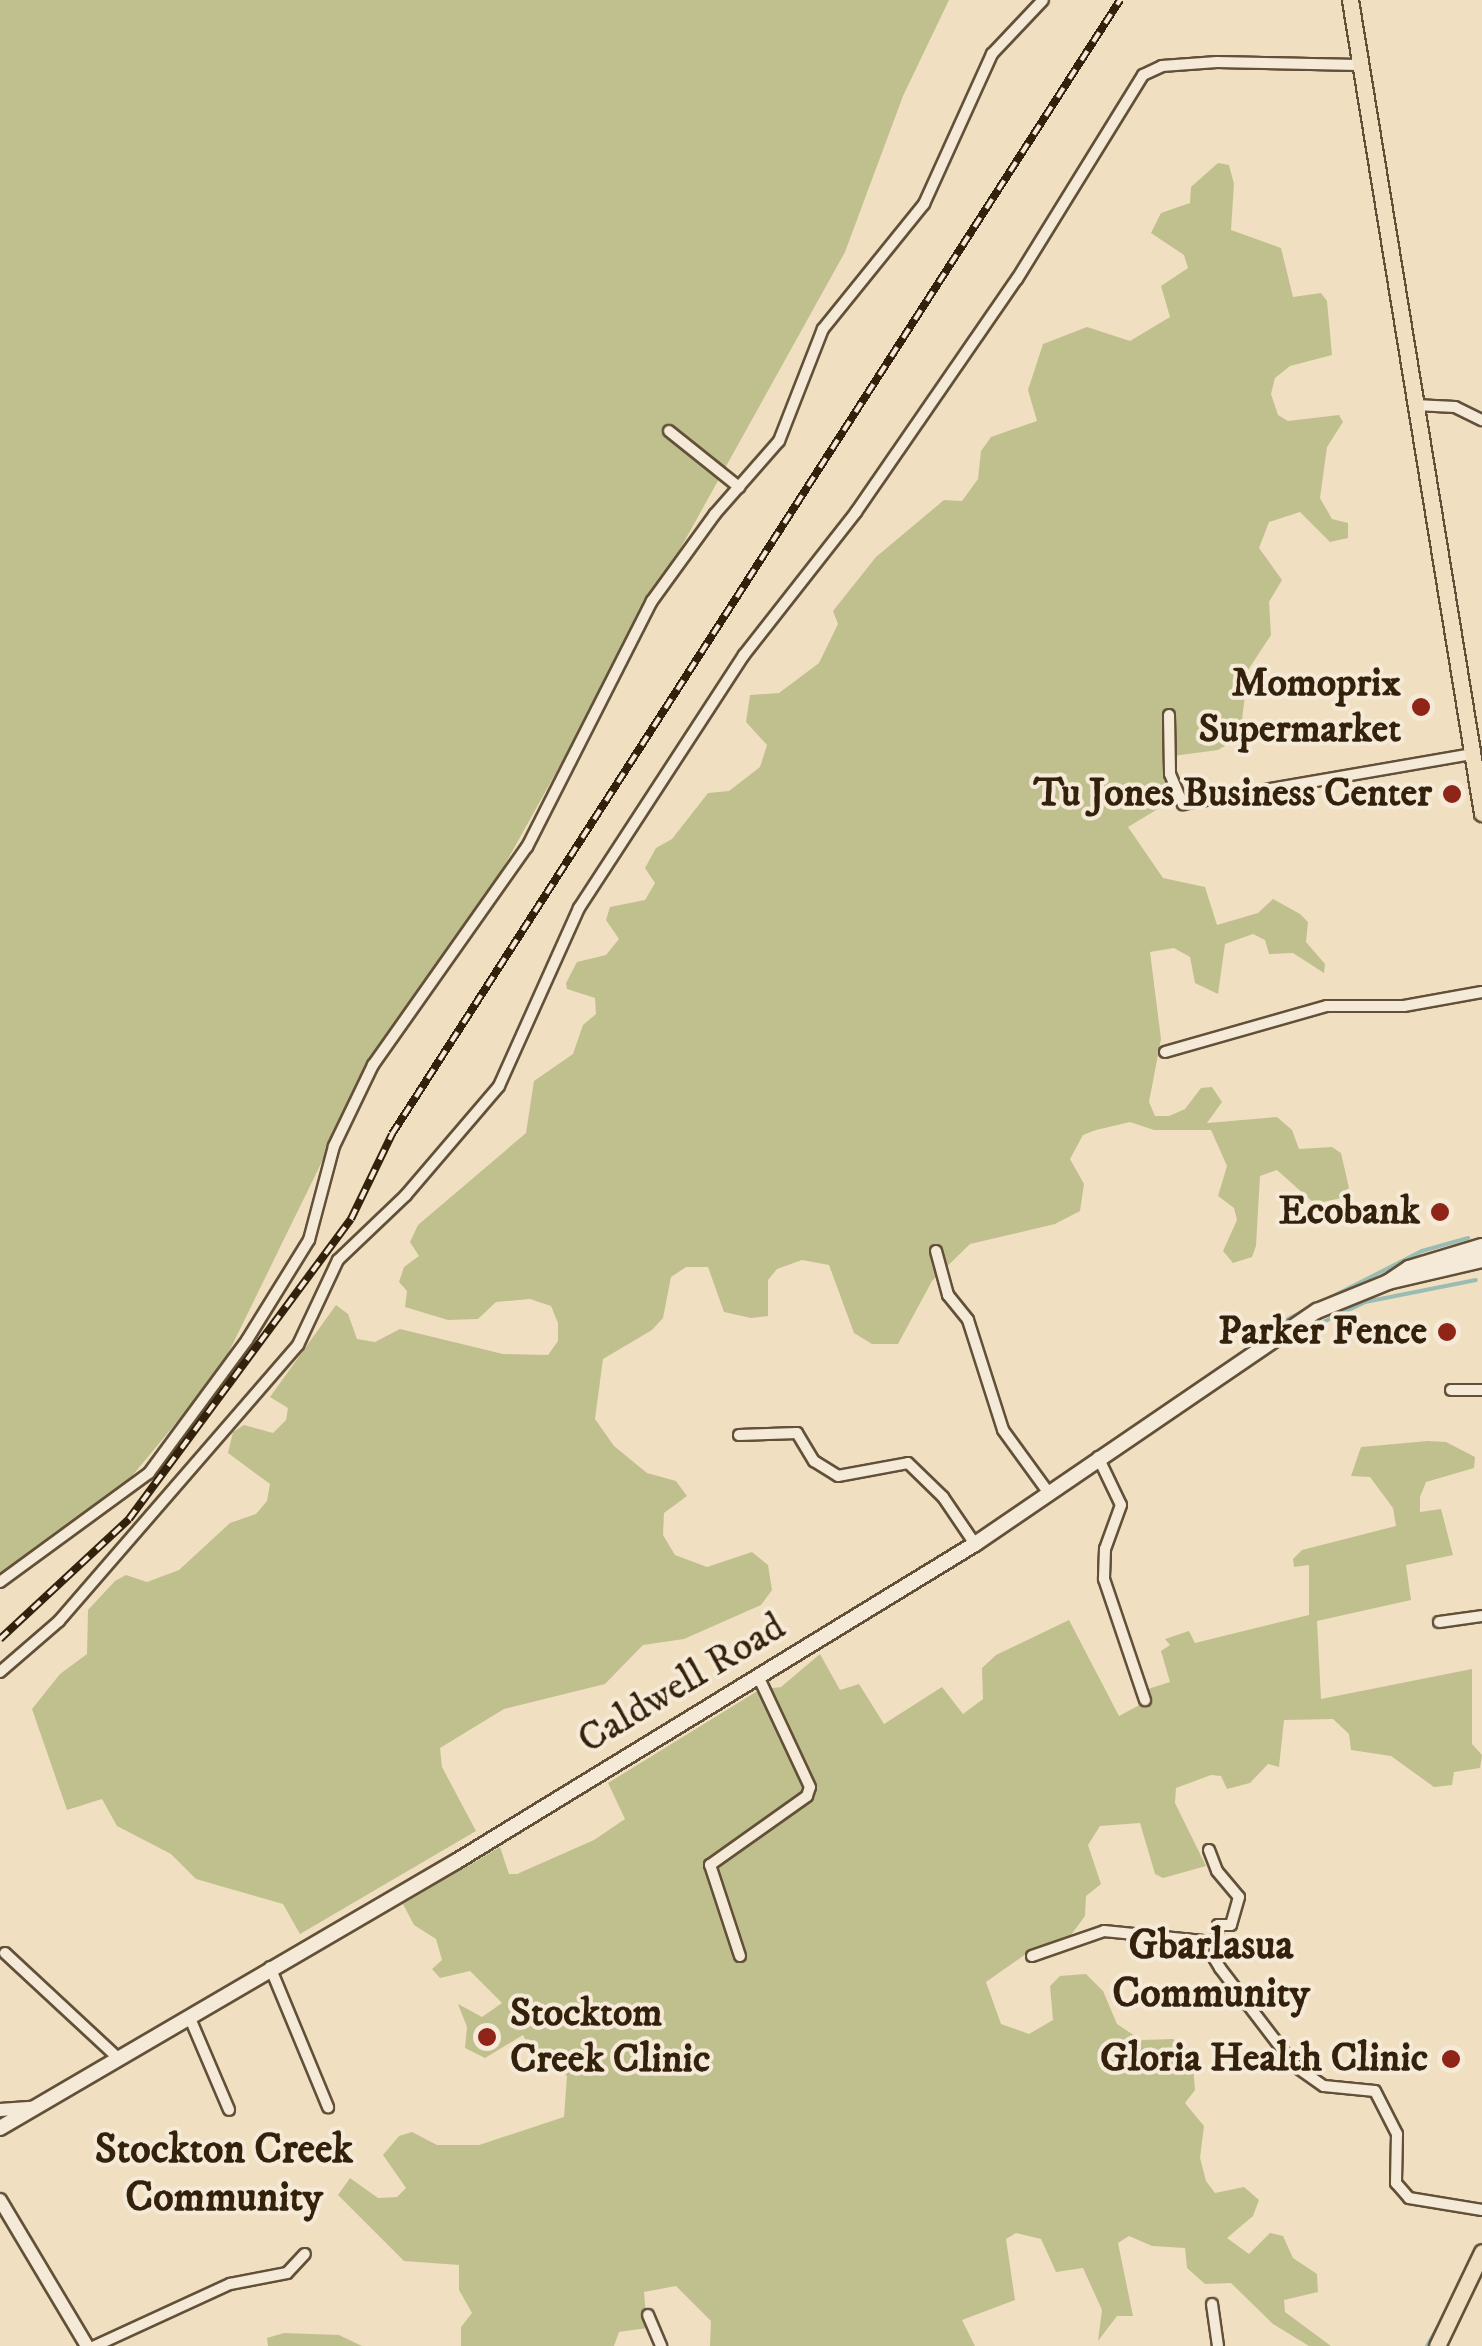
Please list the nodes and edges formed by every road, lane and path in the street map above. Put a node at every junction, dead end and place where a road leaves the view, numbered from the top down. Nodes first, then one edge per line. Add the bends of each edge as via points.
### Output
1 (1042, 0) edge
2 (1350, 0) edge
3 (1358, 65) junction
4 (1415, 405) junction
5 (1482, 420) edge
6 (669, 431) dead end
7 (739, 487) junction
8 (1170, 715) dead end
9 (1471, 754) junction
10 (1482, 811) edge
11 (1482, 992) edge
12 (1165, 1052) dead end
13 (1482, 1246) edge
14 (936, 1251) dead end
15 (1482, 1260) edge
16 (1388, 1282) junction
17 (1451, 1390) dead end
18 (1482, 1390) edge
19 (739, 1435) dead end
20 (1098, 1457) junction
21 (1048, 1492) junction
22 (976, 1544) junction
23 (0, 1582) edge
24 (1482, 1616) edge
25 (1439, 1622) dead end
26 (0, 1672) edge
27 (758, 1676) junction
28 (1145, 1700) dead end
29 (1209, 1850) dead end
30 (1215, 1942) junction
31 (5, 1954) dead end
32 (740, 1956) dead end
33 (1032, 1956) dead end
34 (270, 1967) junction
35 (189, 2016) junction
36 (117, 2057) junction
37 (328, 2107) dead end
38 (35, 2108) junction
39 (0, 2110) edge
40 (229, 2110) dead end
41 (0, 2128) edge
42 (0, 2200) edge
43 (1482, 2210) edge
44 (1482, 2252) edge
45 (304, 2254) dead end
46 (1212, 2304) dead end
47 (648, 2315) dead end
48 (1442, 2345) edge
49 (87, 2346) edge
50 (95, 2346) edge
51 (662, 2346) edge
52 (1218, 2346) edge

1 - 7 street via 992,54 924,204 823,329 779,441
2 - 3 highway
3 - 4 highway
3 - 26 street via 1217,62 1162,66 1144,75 1017,279 856,512 744,655 579,908 499,1086 406,1194 338,1260 298,1345 59,1621
4 - 5 street via 1455,407
4 - 9 highway
6 - 7 street
7 - 23 street via 652,601 527,847 373,1065 334,1146 308,1240 247,1340 148,1473
8 - 9 street via 1170,774 1183,804
9 - 10 highway
11 - 12 street via 1404,1006 1328,1006
13 - 16 main road, Caldwell Road via 1408,1268
14 - 21 street via 948,1295 968,1320 996,1413
15 - 16 main road, Caldwell Road
16 - 20 main road, Caldwell Road via 1316,1311
17 - 18 street
19 - 22 street via 797,1433 814,1461 838,1476 908,1463
20 - 21 main road, Caldwell Road
20 - 28 street via 1121,1506 1104,1579
21 - 22 main road, Caldwell Road
22 - 27 main road, Caldwell Road
24 - 25 street
27 - 32 street via 810,1787 807,1796 710,1865
27 - 34 main road, Caldwell Road
29 - 30 street via 1216,1871 1239,1897 1231,1925 1218,1925
30 - 33 street via 1104,1931
30 - 43 street via 1220,1968 1294,2066 1324,2086 1375,2091 1397,2134 1396,2183 1410,2198
31 - 36 street
34 - 35 main road, Caldwell Road
34 - 37 street
35 - 36 main road, Caldwell Road
35 - 40 street
36 - 38 main road, Caldwell Road
38 - 39 street
38 - 41 main road, Caldwell Road
42 - 49 street
44 - 48 highway
45 - 50 street via 287,2273 230,2284
46 - 52 street
47 - 51 street

